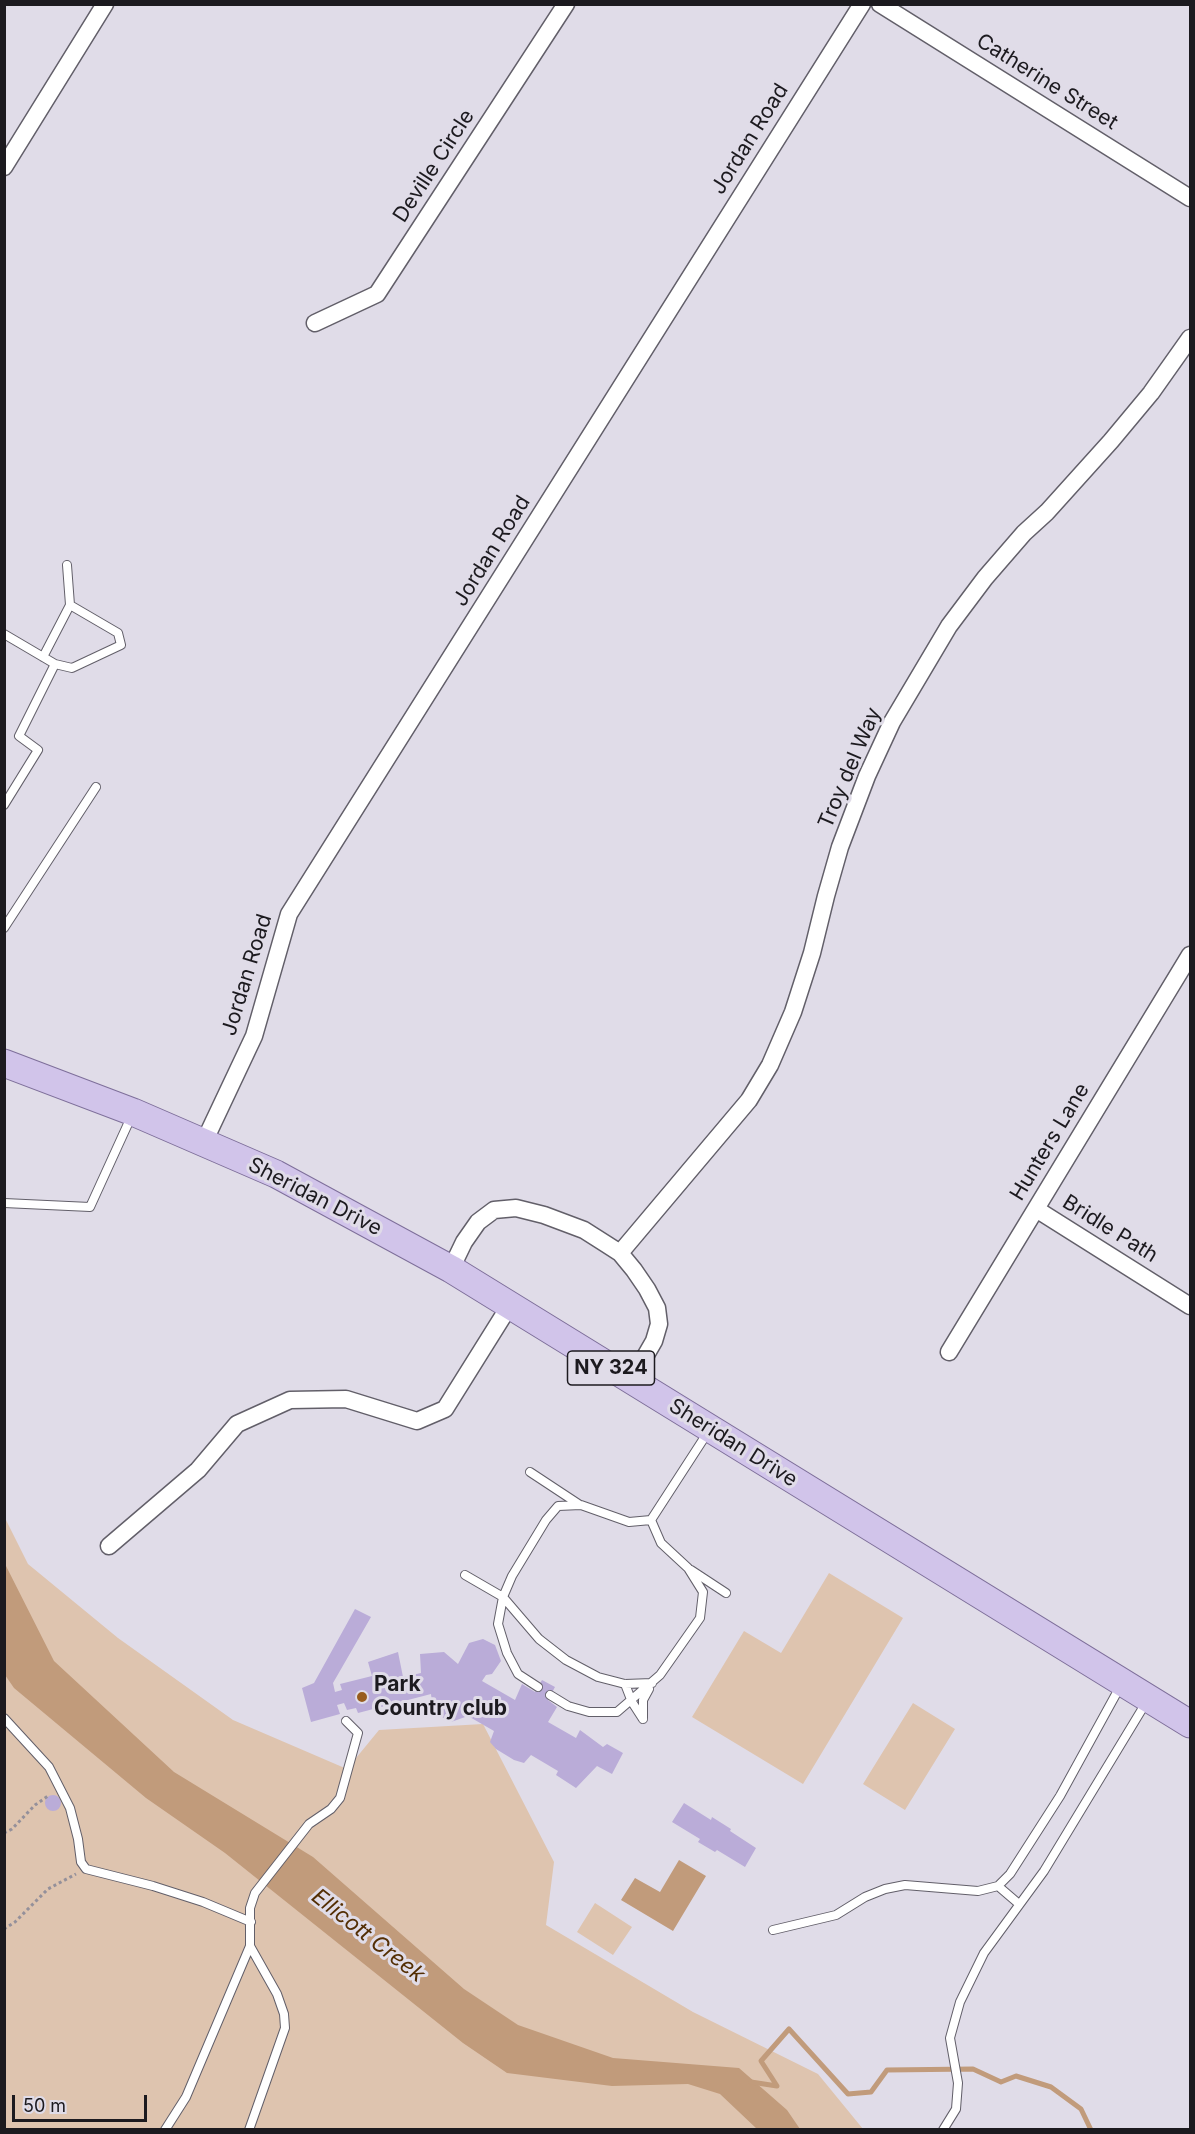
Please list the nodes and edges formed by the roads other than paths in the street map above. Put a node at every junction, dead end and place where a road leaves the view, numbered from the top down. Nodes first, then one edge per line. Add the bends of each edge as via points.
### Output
1 (105, 4) edge
2 (566, 4) edge
3 (862, 4) edge
4 (880, 4) edge
5 (4, 166) edge
6 (1191, 198) edge
7 (315, 323) dead end
8 (1191, 338) edge
9 (67, 565) dead end
10 (70, 605) junction
11 (4, 634) edge
12 (44, 657) junction
13 (55, 664) junction
14 (96, 788) dead end
15 (4, 805) edge
16 (4, 928) edge
17 (1191, 955) edge
18 (4, 1063) edge
19 (133, 1112) junction
20 (204, 1142) junction
21 (4, 1203) edge
22 (1036, 1209) junction
23 (620, 1253) junction
24 (451, 1269) junction
25 (510, 1305) junction
26 (1191, 1306) edge
27 (949, 1352) dead end
28 (631, 1381) junction
29 (710, 1429) junction
30 (530, 1472) dead end
31 (580, 1505) junction
32 (651, 1520) junction
33 (109, 1546) dead end
34 (688, 1568) junction
35 (465, 1575) dead end
36 (726, 1593) dead end
37 (503, 1597) junction
38 (1123, 1682) junction
39 (625, 1683) junction
40 (652, 1683) junction
41 (538, 1687) dead end
42 (550, 1695) dead end
43 (1149, 1698) junction
44 (632, 1702) junction
45 (4, 1718) edge
46 (346, 1721) dead end
47 (1191, 1724) edge
48 (998, 1886) junction
49 (1019, 1904) junction
50 (251, 1922) junction
51 (773, 1930) dead end
52 (250, 1946) junction
53 (165, 2130) edge
54 (249, 2130) edge
55 (943, 2130) edge

1 - 5 street
2 - 7 street, Deville Circle via 377,294
3 - 20 street, Jordan Road via 289,914 254,1036
4 - 6 street, Catherine Street
8 - 23 street, Troy del Way via 1111,441 1024,533 949,626 892,722 867,776 837,857 793,1012 770,1065 749,1100
9 - 10 lane
10 - 12 lane
10 - 13 lane via 118,633 121,645 72,668
11 - 12 lane
12 - 13 lane
13 - 15 lane via 19,736 38,750
14 - 16 lane
17 - 22 street, Hunters Lane
18 - 19 main road, Sheridan Drive / NY 324
19 - 20 main road, Sheridan Drive / NY 324
19 - 21 lane via 90,1207
20 - 24 main road, Sheridan Drive / NY 324 via 276,1174
22 - 26 street, Bridle Path
22 - 27 street, Hunters Lane
23 - 24 street via 584,1230 544,1215 516,1208 494,1210 478,1222
23 - 28 street via 647,1289 657,1308 659,1324
24 - 25 main road, Sheridan Drive / NY 324
25 - 28 main road, Sheridan Drive / NY 324
25 - 33 street via 445,1409 417,1421 346,1399 290,1400 237,1424 198,1470
28 - 29 main road, Sheridan Drive / NY 324
29 - 32 lane
29 - 38 main road, Sheridan Drive / NY 324
30 - 31 lane
31 - 32 lane via 629,1522
31 - 37 lane via 558,1506 546,1520
32 - 34 lane via 661,1543
34 - 36 lane
34 - 40 lane via 703,1592 700,1618
35 - 37 lane
37 - 39 lane via 538,1639 566,1660 598,1677
37 - 41 lane via 498,1624 507,1653 518,1674
38 - 43 main road, Sheridan Drive / NY 324
38 - 48 lane via 1060,1796 1010,1874
39 - 40 lane
39 - 44 lane
40 - 44 lane
40 - 44 lane via 643,1700 643,1719
42 - 44 lane via 568,1706 590,1712 618,1712
43 - 47 main road, Sheridan Drive / NY 324
43 - 49 lane via 1044,1871
45 - 50 lane via 49,1767 70,1808 81,1862 86,1869 173,1892
46 - 50 lane via 358,1733 340,1798 309,1824 255,1893
48 - 49 lane
48 - 51 lane via 978,1891 905,1885 865,1897 836,1915
49 - 55 lane via 984,1953 960,2002 950,2038 957,2081 956,2109
50 - 52 lane
52 - 53 lane via 186,2097
52 - 54 lane via 277,1994 285,2028

